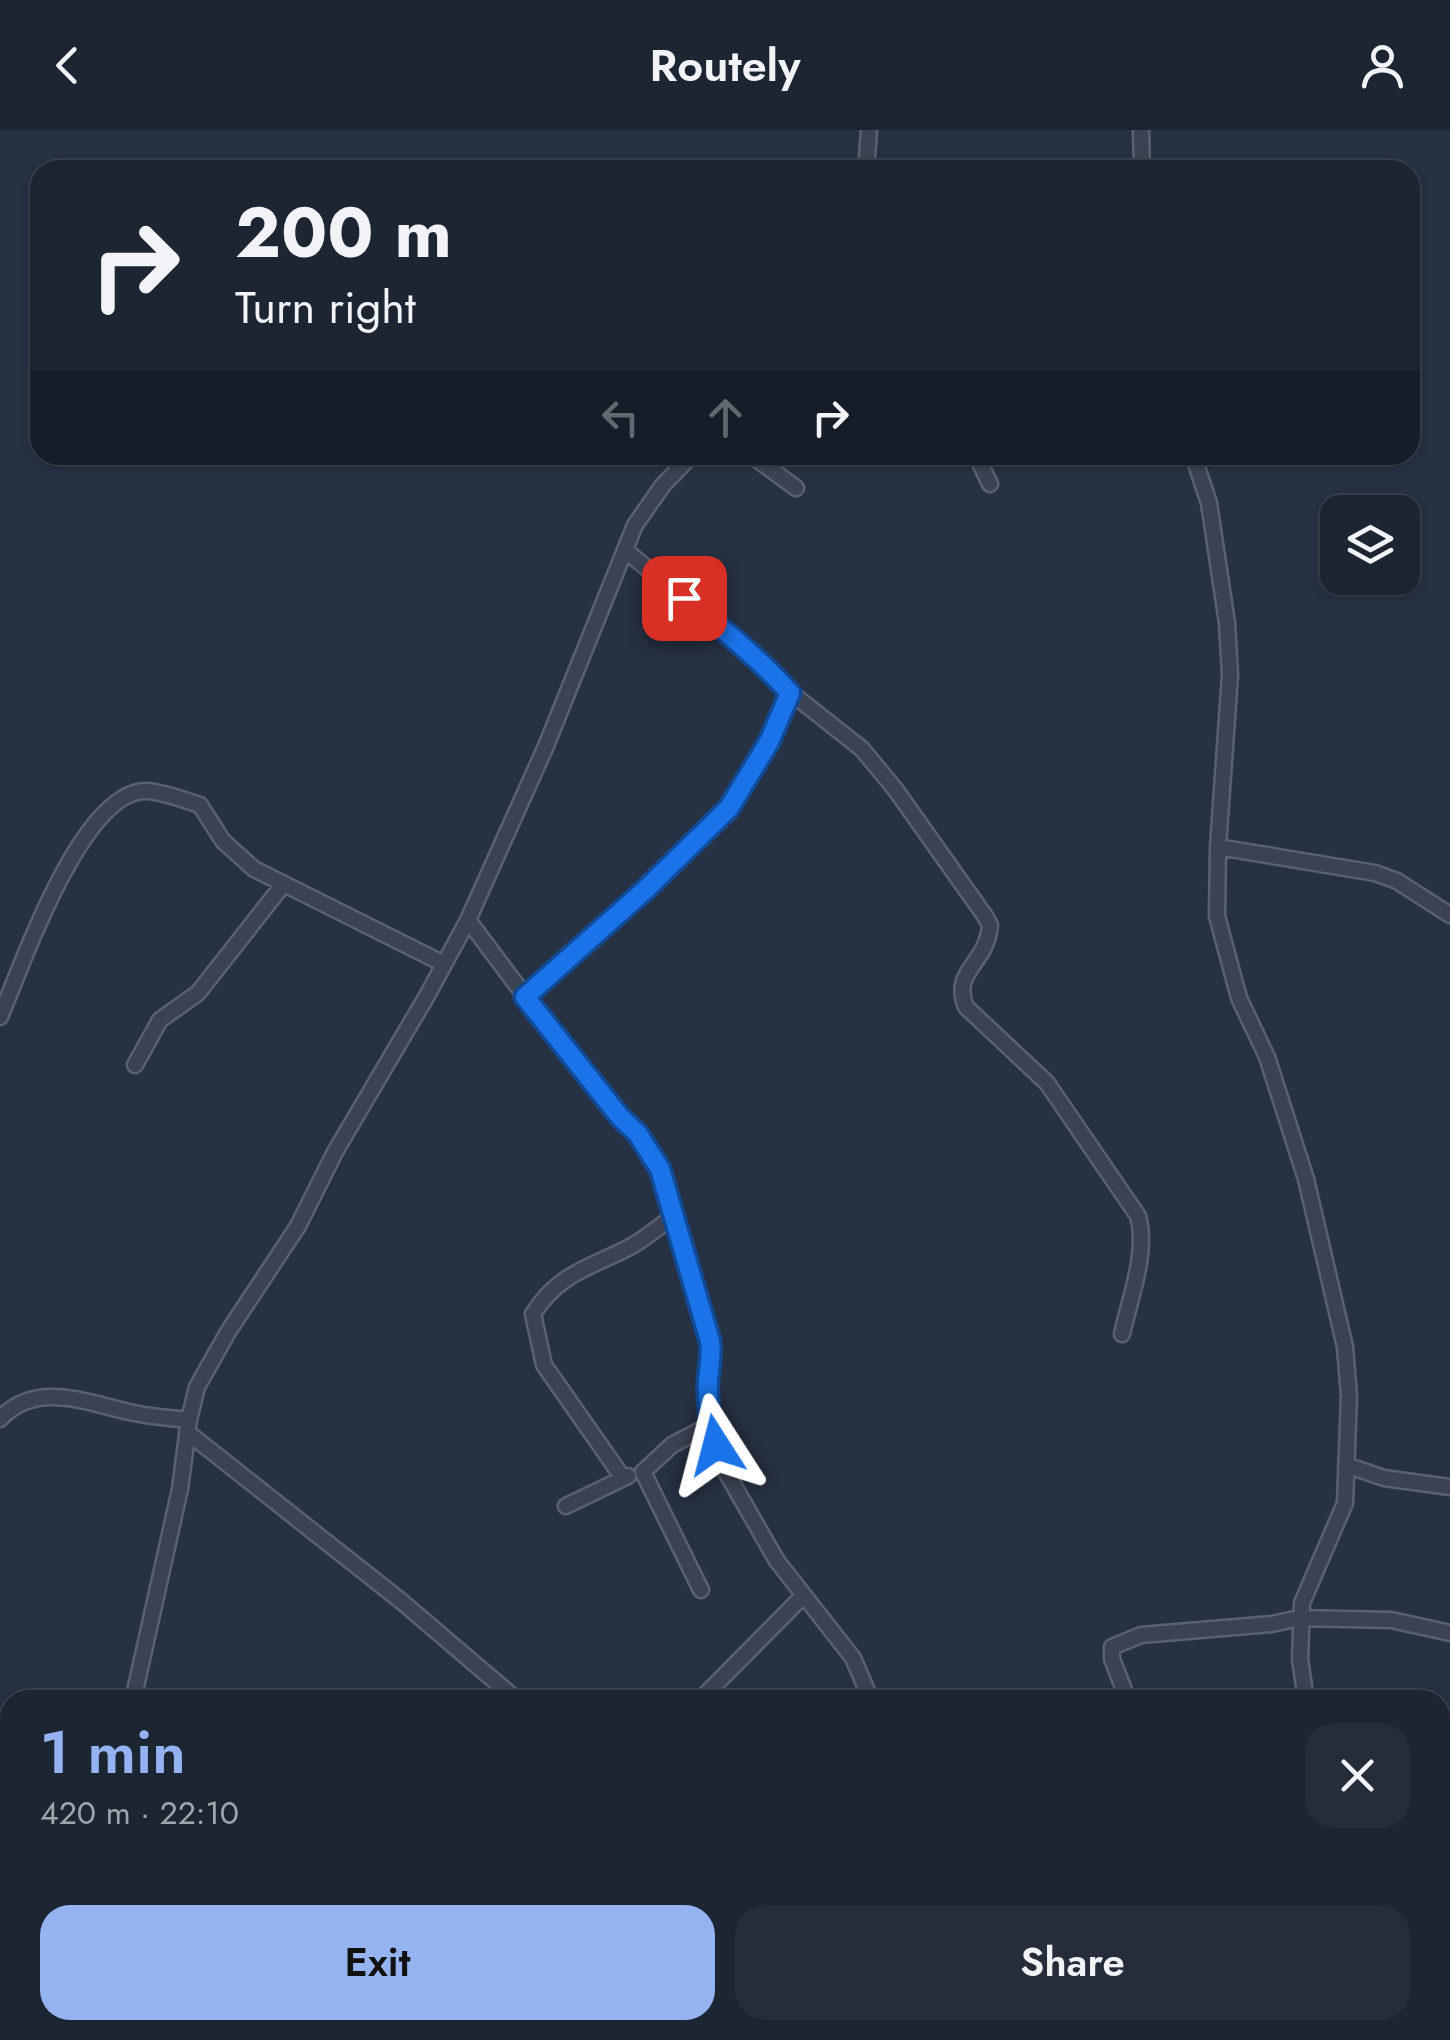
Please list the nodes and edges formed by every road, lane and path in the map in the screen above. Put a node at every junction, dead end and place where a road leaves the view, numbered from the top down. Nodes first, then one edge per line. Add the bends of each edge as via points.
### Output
1 (869, 130) edge
2 (1141, 130) edge
3 (867, 160) edge
4 (1142, 160) edge
5 (682, 465) edge
6 (765, 465) edge
7 (981, 465) edge
8 (1196, 465) edge
9 (990, 484) dead end
10 (796, 488) dead end
11 (625, 550) junction
12 (790, 693) junction
13 (1218, 847) junction
14 (282, 886) junction
15 (1450, 916) edge
16 (468, 920) junction
17 (444, 964) junction
18 (525, 997) junction
19 (0, 1017) edge
20 (135, 1065) dead end
21 (673, 1217) junction
22 (1122, 1334) dead end
23 (0, 1419) edge
24 (710, 1425) junction
25 (188, 1426) junction
26 (1346, 1465) junction
27 (642, 1472) junction
28 (623, 1478) junction
29 (1450, 1487) edge
30 (566, 1506) dead end
31 (701, 1590) dead end
32 (803, 1596) junction
33 (1299, 1618) junction
34 (1450, 1632) edge
35 (136, 1690) edge
36 (501, 1690) edge
37 (710, 1690) edge
38 (864, 1690) edge
39 (1124, 1690) edge
40 (1305, 1690) edge

1 - 3 street
2 - 4 street
5 - 11 street
6 - 10 street
7 - 9 street
8 - 13 street via 1210,504 1227,622
11 - 12 street
11 - 16 street
12 - 18 street via 729,808
12 - 22 street via 862,749 990,925 985,950 961,982 966,1007 1048,1083 1138,1216 1140,1255
13 - 15 street via 1375,873
13 - 26 street via 1222,940 1282,1100 1341,1329 1349,1396
14 - 17 street
14 - 19 street via 223,841 200,804 144,790 108,808 80,841
14 - 20 street via 198,992 160,1020
16 - 17 street
16 - 18 street
17 - 25 street via 298,1226 228,1332 197,1388
18 - 21 street via 649,1150
21 - 24 street via 710,1341
21 - 28 street via 632,1246 572,1272 534,1314 544,1365
23 - 25 street via 18,1403 60,1394
24 - 27 street via 672,1444
24 - 32 street via 742,1504
25 - 35 street
25 - 36 street
26 - 29 street
26 - 33 street via 1344,1510
27 - 28 street
27 - 31 street
28 - 30 street
32 - 37 street
32 - 38 street via 854,1658
33 - 34 street via 1390,1620
33 - 39 street via 1121,1642 1112,1647 1112,1660
33 - 40 street

